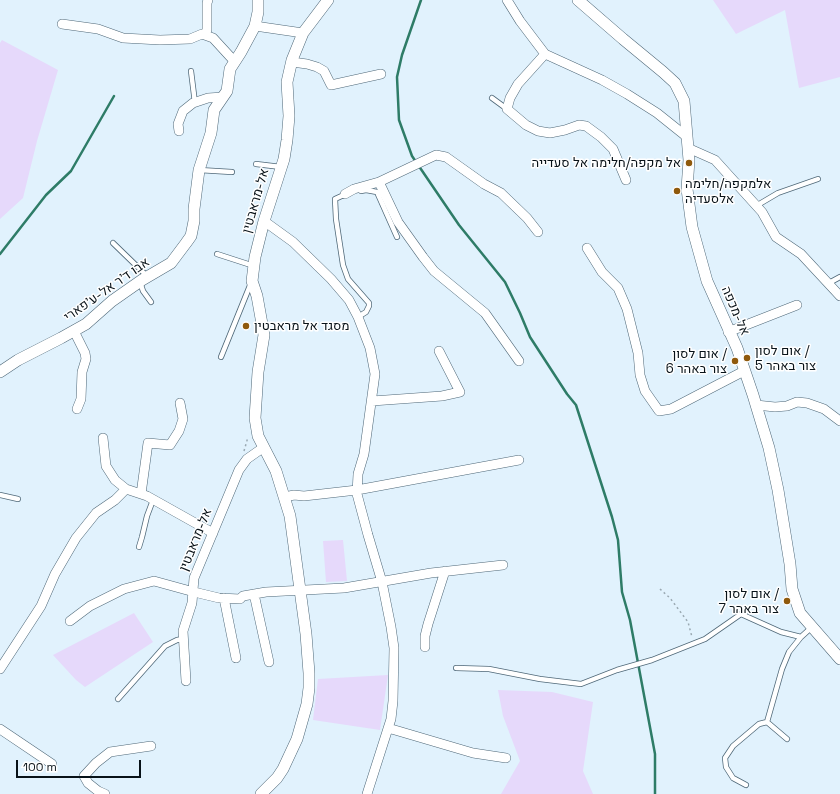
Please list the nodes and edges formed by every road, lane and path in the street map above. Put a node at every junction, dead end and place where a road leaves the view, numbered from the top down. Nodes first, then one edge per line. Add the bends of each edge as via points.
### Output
1 (208, 0) edge
2 (258, 0) edge
3 (328, 0) edge
4 (506, 0) edge
5 (578, 0) edge
6 (62, 24) dead end
7 (255, 26) junction
8 (207, 30) dead end
9 (303, 33) junction
10 (545, 54) junction
11 (235, 62) junction
12 (292, 62) junction
13 (191, 71) dead end
14 (381, 74) dead end
15 (223, 97) junction
16 (492, 98) dead end
17 (195, 103) junction
18 (507, 109) junction
19 (179, 131) dead end
20 (687, 142) junction
21 (256, 164) dead end
22 (281, 167) junction
23 (199, 170) junction
24 (232, 172) dead end
25 (818, 178) dead end
26 (626, 180) dead end
27 (379, 182) junction
28 (345, 194) junction
29 (756, 206) junction
30 (264, 221) junction
31 (538, 232) dead end
32 (397, 237) dead end
33 (113, 243) dead end
34 (587, 248) dead end
35 (217, 254) dead end
36 (254, 266) junction
37 (840, 277) edge
38 (145, 278) junction
39 (252, 281) junction
40 (829, 283) junction
41 (840, 296) edge
42 (151, 302) dead end
43 (796, 305) dead end
44 (358, 317) junction
45 (74, 331) junction
46 (728, 332) junction
47 (440, 351) dead end
48 (221, 357) dead end
49 (518, 361) dead end
50 (744, 371) junction
51 (0, 372) edge
52 (372, 401) junction
53 (180, 404) dead end
54 (756, 405) junction
55 (77, 409) dead end
56 (840, 421) edge
57 (249, 434) dead end
58 (103, 438) dead end
59 (264, 447) junction
60 (243, 455) dead end
61 (519, 460) dead end
62 (126, 489) junction
63 (357, 490) junction
64 (141, 494) junction
65 (0, 495) edge
66 (285, 497) junction
67 (18, 500) dead end
68 (153, 500) junction
69 (213, 533) junction
70 (139, 547) dead end
71 (502, 565) dead end
72 (445, 571) junction
73 (382, 582) junction
74 (660, 589) dead end
75 (300, 590) junction
76 (194, 592) junction
77 (254, 594) junction
78 (224, 598) junction
79 (70, 621) dead end
80 (812, 627) junction
81 (801, 637) junction
82 (183, 639) junction
83 (693, 643) junction
84 (425, 647) dead end
85 (236, 658) dead end
86 (840, 659) edge
87 (269, 662) dead end
88 (456, 668) dead end
89 (0, 669) edge
90 (186, 680) dead end
91 (118, 699) dead end
92 (767, 722) junction
93 (388, 728) junction
94 (0, 729) edge
95 (787, 738) dead end
96 (151, 746) dead end
97 (506, 758) dead end
98 (52, 764) dead end
99 (746, 785) dead end
100 (105, 794) edge
101 (261, 794) edge
102 (367, 794) edge

1 - 8 street
2 - 7 street, אבו ד'ר אל-ע'פארי
3 - 9 street, אל-מראבטין
4 - 10 street
5 - 20 street, אל-מכפה via 675,83 684,101
6 - 11 street via 98,29 123,38 190,39 202,34 213,38
7 - 9 street
7 - 11 street, אבו ד'ר אל-ע'פארי
9 - 12 street, אל-מראבטין
10 - 18 street via 518,84
10 - 20 street via 627,94 657,114
11 - 15 street, אבו ד'ר אל-ע'פארי via 230,69 227,91
12 - 14 street via 308,64 324,71 331,85
12 - 22 street, אל-מראבטין via 286,82 287,140
13 - 17 lane
15 - 17 street via 208,98
15 - 23 street, אבו ד'ר אל-ע'פארי via 214,110 211,133
16 - 18 lane
17 - 19 street via 183,111 178,124
18 - 26 street via 526,125 538,131 550,133 580,125 586,126 613,149
20 - 29 street via 715,160
20 - 46 street, אל-מכפה via 687,190 692,227 707,281
21 - 22 lane
22 - 30 street, אל-מראבטין
23 - 24 lane
23 - 38 street, אבו ד'ר אל-ע'פארי via 191,236 172,262
25 - 29 lane via 778,193
27 - 28 street
27 - 31 street via 436,155 446,157 501,193 528,218
27 - 49 street via 398,222 422,257 434,271 485,313
28 - 32 lane via 366,190 377,192
28 - 44 lane via 335,199 341,259 348,279 369,303 366,312
29 - 40 street via 776,237 801,254
30 - 36 street, אל-מראבטין
30 - 44 street via 293,242 332,279 350,300
33 - 38 lane
34 - 50 street via 602,272 618,288 627,309 645,391 659,411 671,409
35 - 36 lane
36 - 39 street, אל-מראבטין
37 - 40 lane
38 - 42 lane via 141,285
38 - 45 street, אבו ד'ר אל-ע'פארי
39 - 48 lane
39 - 59 street, אל-מראבטין via 264,335 255,418 258,436
40 - 41 street
43 - 46 street
44 - 52 street via 370,348 375,374
45 - 51 street, אבו ד'ר אל-ע'פארי
45 - 55 street via 86,359
46 - 50 street, אל-מכפה via 737,348
47 - 52 street via 460,392 442,396
50 - 54 street, אל-מכפה
52 - 63 street
53 - 64 street via 183,419 179,432 170,445 148,443
54 - 56 street via 775,407 797,402 807,403 824,409
54 - 80 street, אל-מכפה via 778,490 792,589 800,613
57 - 60 path
58 - 62 street via 106,466 115,480
59 - 66 street, אל-מראבטין
59 - 69 street, אל-מראבטין via 247,459 239,470
61 - 63 street
62 - 64 street
62 - 89 street via 96,513 76,538 55,574 42,606
63 - 66 street
63 - 73 street
64 - 68 street
65 - 67 lane
66 - 75 street, אל-מראבטין
68 - 69 street
68 - 70 lane
69 - 76 street, אל-מראבטין via 194,578
71 - 72 street
72 - 73 street
72 - 84 street via 428,624
73 - 75 street via 344,588
73 - 93 street via 394,648 393,701
74 - 83 path via 688,622
75 - 77 street
75 - 101 street, אל-מראבטין via 309,673 307,704 291,754 277,778
76 - 78 street
76 - 79 street via 154,581 124,589 90,606
76 - 82 street, אל-מראבטין
77 - 78 street via 240,599
77 - 87 street
78 - 85 street
80 - 81 lane
80 - 86 street, אל-מכפה
81 - 83 lane via 781,632 741,614 704,639
81 - 92 lane via 789,652 782,669
82 - 90 street, אל-מראבטין
82 - 91 lane via 165,646
83 - 88 lane via 581,684 489,669
92 - 95 lane
92 - 99 lane via 759,724 733,746 724,758 733,778
93 - 97 street via 473,753
93 - 102 street
94 - 98 street
96 - 100 street via 110,752 96,763 84,776 88,783

